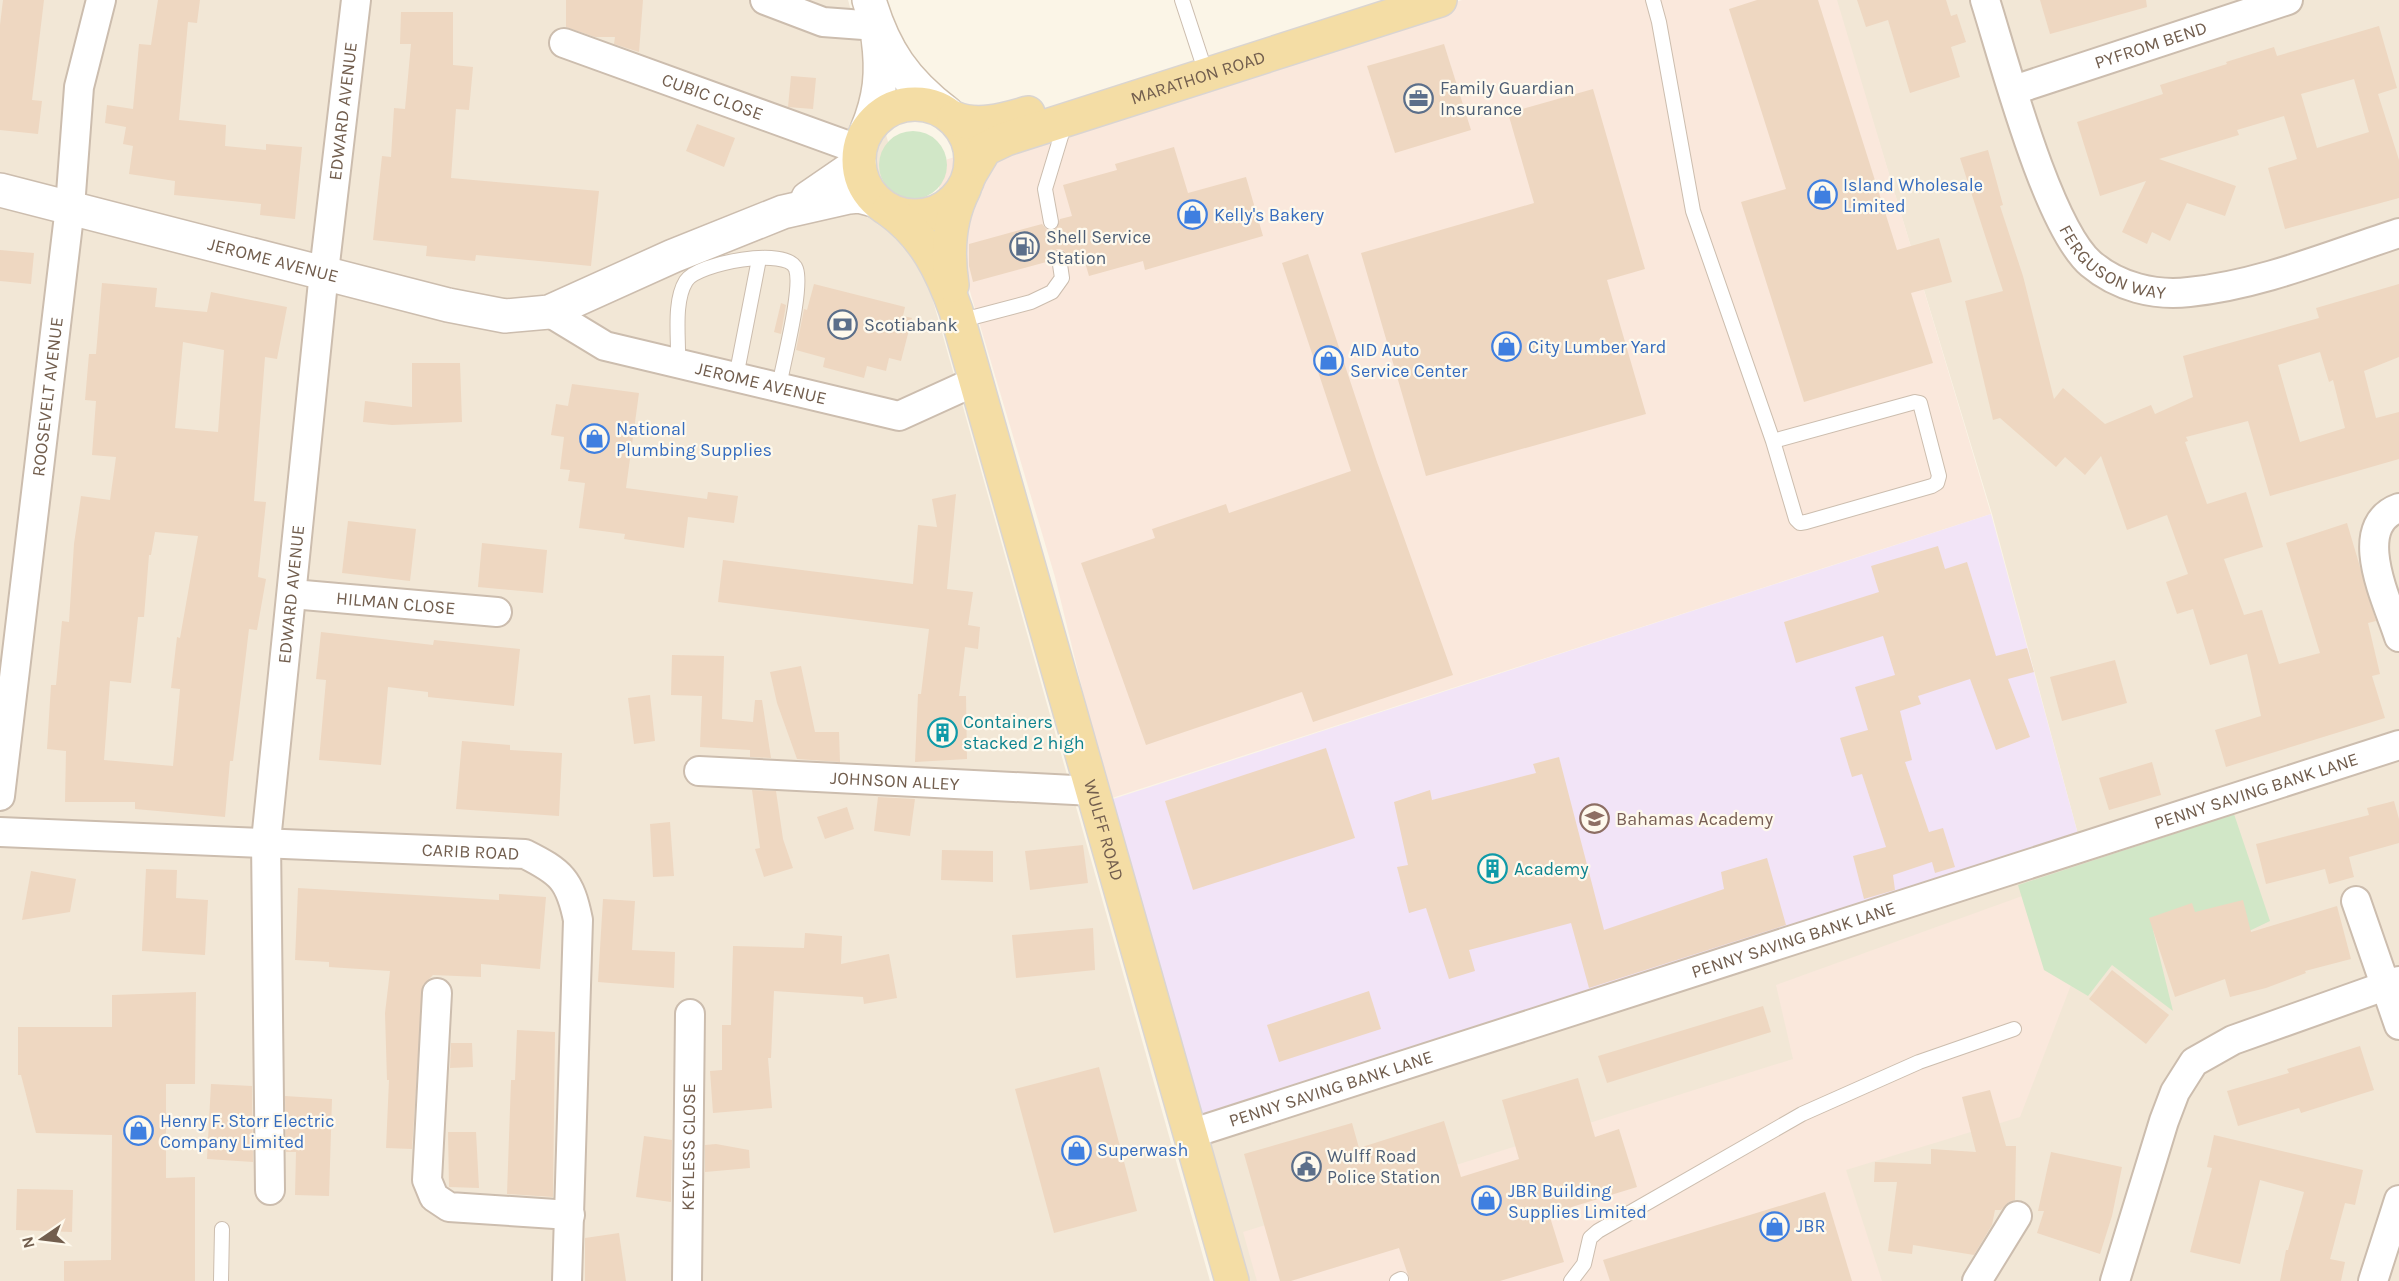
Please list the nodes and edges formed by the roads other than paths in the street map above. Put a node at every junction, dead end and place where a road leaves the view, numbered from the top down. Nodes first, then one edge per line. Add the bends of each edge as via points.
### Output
1 (101, 0) edge
2 (356, 0) edge
3 (765, 0) edge
4 (1182, 0) edge
5 (1380, 0) edge
6 (1440, 0) edge
7 (1653, 0) edge
8 (1985, 0) edge
9 (2288, 0) edge
10 (873, 13) edge
11 (564, 43) dead end
12 (1201, 58) junction
13 (2014, 90) junction
14 (950, 116) junction
15 (1065, 121) junction
16 (862, 148) junction
17 (969, 178) junction
18 (0, 190) edge
19 (882, 205) junction
20 (70, 207) junction
21 (783, 212) junction
22 (1051, 222) dead end
23 (2399, 233) edge
24 (1059, 258) dead end
25 (759, 259) junction
26 (324, 272) junction
27 (549, 312) junction
28 (957, 316) junction
29 (678, 363) junction
30 (736, 377) junction
31 (976, 381) junction
32 (778, 387) junction
33 (1773, 441) junction
34 (2399, 508) edge
35 (292, 594) junction
36 (498, 612) dead end
37 (2399, 638) edge
38 (2399, 745) edge
39 (699, 771) dead end
40 (1093, 790) junction
41 (0, 796) edge
42 (0, 832) edge
43 (266, 842) junction
44 (2356, 901) dead end
45 (2392, 983) edge
46 (437, 993) dead end
47 (690, 1014) dead end
48 (2399, 1025) edge
49 (2014, 1029) dead end
50 (1190, 1134) junction
51 (270, 1190) dead end
52 (2399, 1200) edge
53 (570, 1215) junction
54 (2017, 1216) dead end
55 (222, 1229) dead end
56 (222, 1281) edge
57 (567, 1281) edge
58 (687, 1281) edge
59 (1232, 1281) edge
60 (1571, 1281) edge
61 (1977, 1281) edge
62 (2115, 1281) edge
63 (2373, 1281) edge

1 - 20 street, ROOSEVELT AVENUE via 79,87
2 - 26 street, EDWARD AVENUE
3 - 10 street via 823,22
4 - 12 lane
5 - 12 main road, MARATHON ROAD
6 - 15 main road, MARATHON ROAD
7 - 33 lane via 1693,211
8 - 13 street, FERGUSON WAY
9 - 13 street, PYFROM BEND
10 - 14 street via 888,52 904,74
10 - 16 street via 882,69 881,90
11 - 16 street, CUBIC CLOSE
12 - 14 main road, MARATHON ROAD via 1007,119 968,123
13 - 23 street, FERGUSON WAY via 2039,165 2071,240 2090,263 2130,286 2159,293 2219,288
14 - 16 main road via 930,105 895,107 880,116
14 - 17 main road via 968,138
15 - 17 main road, MARATHON ROAD via 990,145 978,157
15 - 22 lane via 1045,189
16 - 19 main road via 861,176
16 - 21 street, JEROME AVENUE via 851,171
17 - 19 main road via 950,204 926,216 907,216
17 - 28 main road, WULFF ROAD via 953,210 950,244
18 - 20 street, JEROME AVENUE
19 - 21 street, JEROME AVENUE via 859,196
19 - 28 main road, WULFF ROAD via 923,241 937,263
20 - 26 street, JEROME AVENUE
20 - 41 street, ROOSEVELT AVENUE
21 - 27 street, JEROME AVENUE
24 - 28 lane via 1062,278 1052,292 1031,302
25 - 29 lane via 735,261 699,271 687,279 681,292
25 - 30 lane
25 - 32 lane via 780,257 796,268 798,286
26 - 27 street, JEROME AVENUE via 448,305 505,315
26 - 35 street, EDWARD AVENUE
27 - 29 street, JEROME AVENUE via 605,346
28 - 31 main road, WULFF ROAD
29 - 30 street, JEROME AVENUE
30 - 32 street, JEROME AVENUE
31 - 32 street, JEROME AVENUE via 899,416
31 - 40 main road, WULFF ROAD
33 - 33 lane via 1920,403 1939,476 1932,486 1800,523
34 - 37 street via 2378,523 2373,539 2374,561
35 - 36 street, HILMAN CLOSE
35 - 43 street, EDWARD AVENUE
38 - 50 street, PENNY SAVING BANK LANE
39 - 40 street, JOHNSON ALLEY
40 - 50 main road, WULFF ROAD
42 - 43 street, CARIB ROAD
43 - 51 street, EDWARD AVENUE
43 - 53 street, CARIB ROAD via 525,854 551,867 572,890 579,920 579,964
44 - 45 street
45 - 48 street
45 - 62 street via 2233,1040 2194,1062 2175,1092 2164,1121
46 - 53 street via 427,1180 434,1197 449,1207
47 - 58 street, KEYLESS CLOSE
49 - 60 lane via 1919,1062 1802,1114 1598,1230 1590,1238 1584,1264
50 - 59 main road, WULFF ROAD
52 - 63 street
53 - 57 street, CARIB ROAD
54 - 61 street
55 - 56 lane

